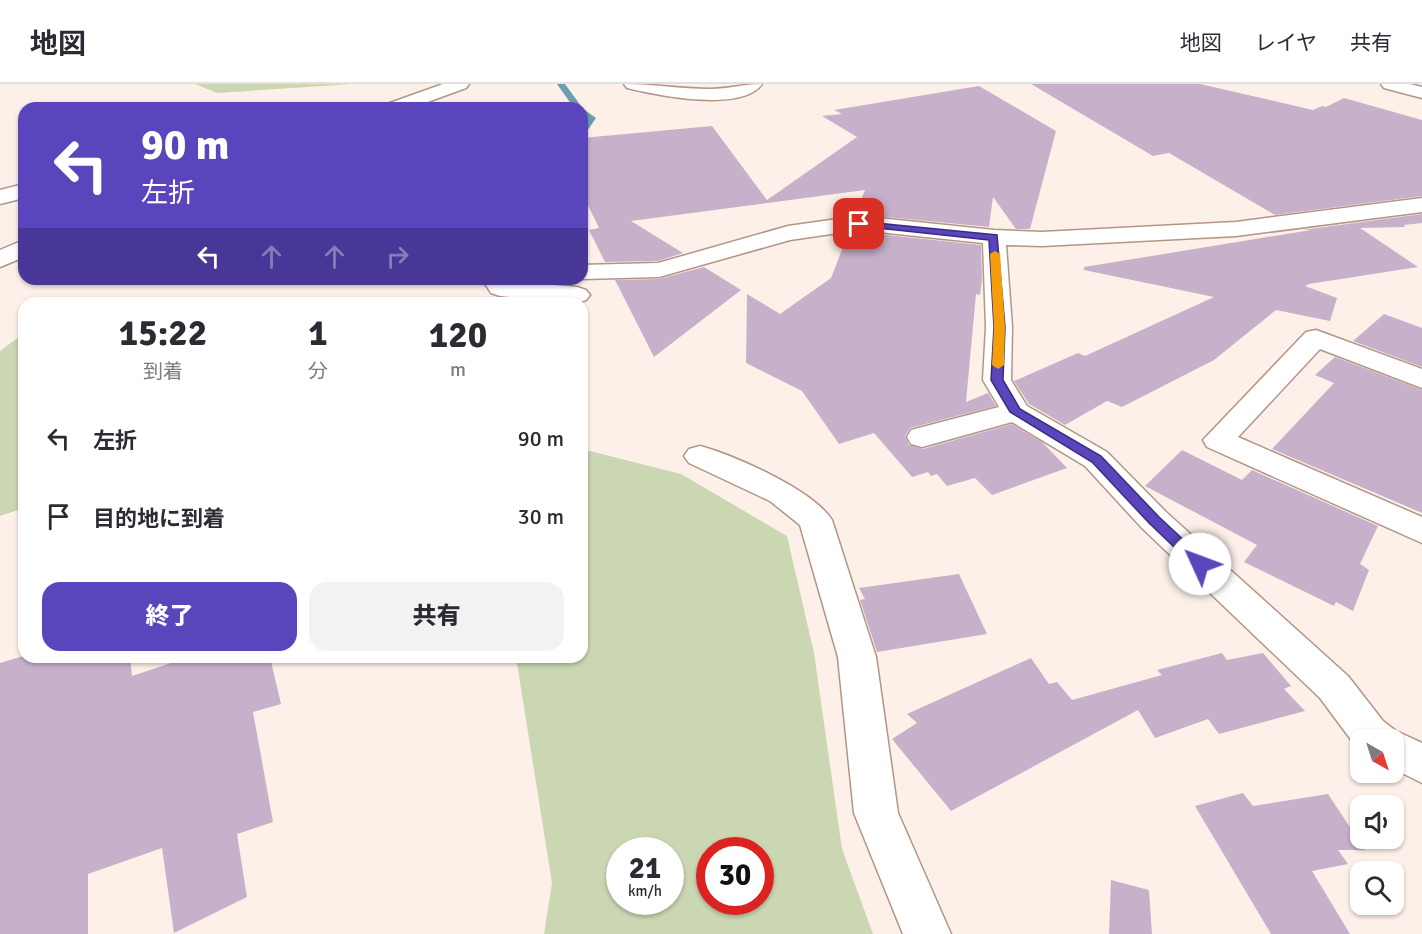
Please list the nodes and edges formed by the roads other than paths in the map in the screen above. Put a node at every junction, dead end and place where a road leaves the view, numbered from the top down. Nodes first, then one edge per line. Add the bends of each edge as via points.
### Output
1 (460, 84) edge
2 (633, 84) edge
3 (753, 84) edge
4 (1390, 84) edge
5 (1422, 93) edge
6 (410, 102) edge
7 (18, 192) edge
8 (0, 197) edge
9 (1422, 205) edge
10 (0, 235) edge
11 (18, 236) edge
12 (994, 237) junction
13 (18, 250) edge
14 (0, 260) edge
15 (588, 282) edge
16 (498, 285) edge
17 (547, 285) edge
18 (1422, 379) edge
19 (1016, 412) junction
20 (922, 437) dead end
21 (700, 456) dead end
22 (1422, 531) edge
23 (1366, 729) edge
24 (1404, 754) edge
25 (1422, 765) edge
26 (927, 934) edge

1 - 6 street
2 - 3 street via 666,92 720,93
4 - 5 street
7 - 8 street
9 - 12 street via 1236,229
10 - 11 street
12 - 15 street via 859,224 788,233 659,270
12 - 19 street via 999,327 997,380
13 - 14 street
16 - 17 street
18 - 22 street via 1316,338 1218,440
19 - 20 street
19 - 23 street via 1096,459 1154,520 1334,687
21 - 26 street via 781,493 815,520 857,657 876,813
24 - 25 street

